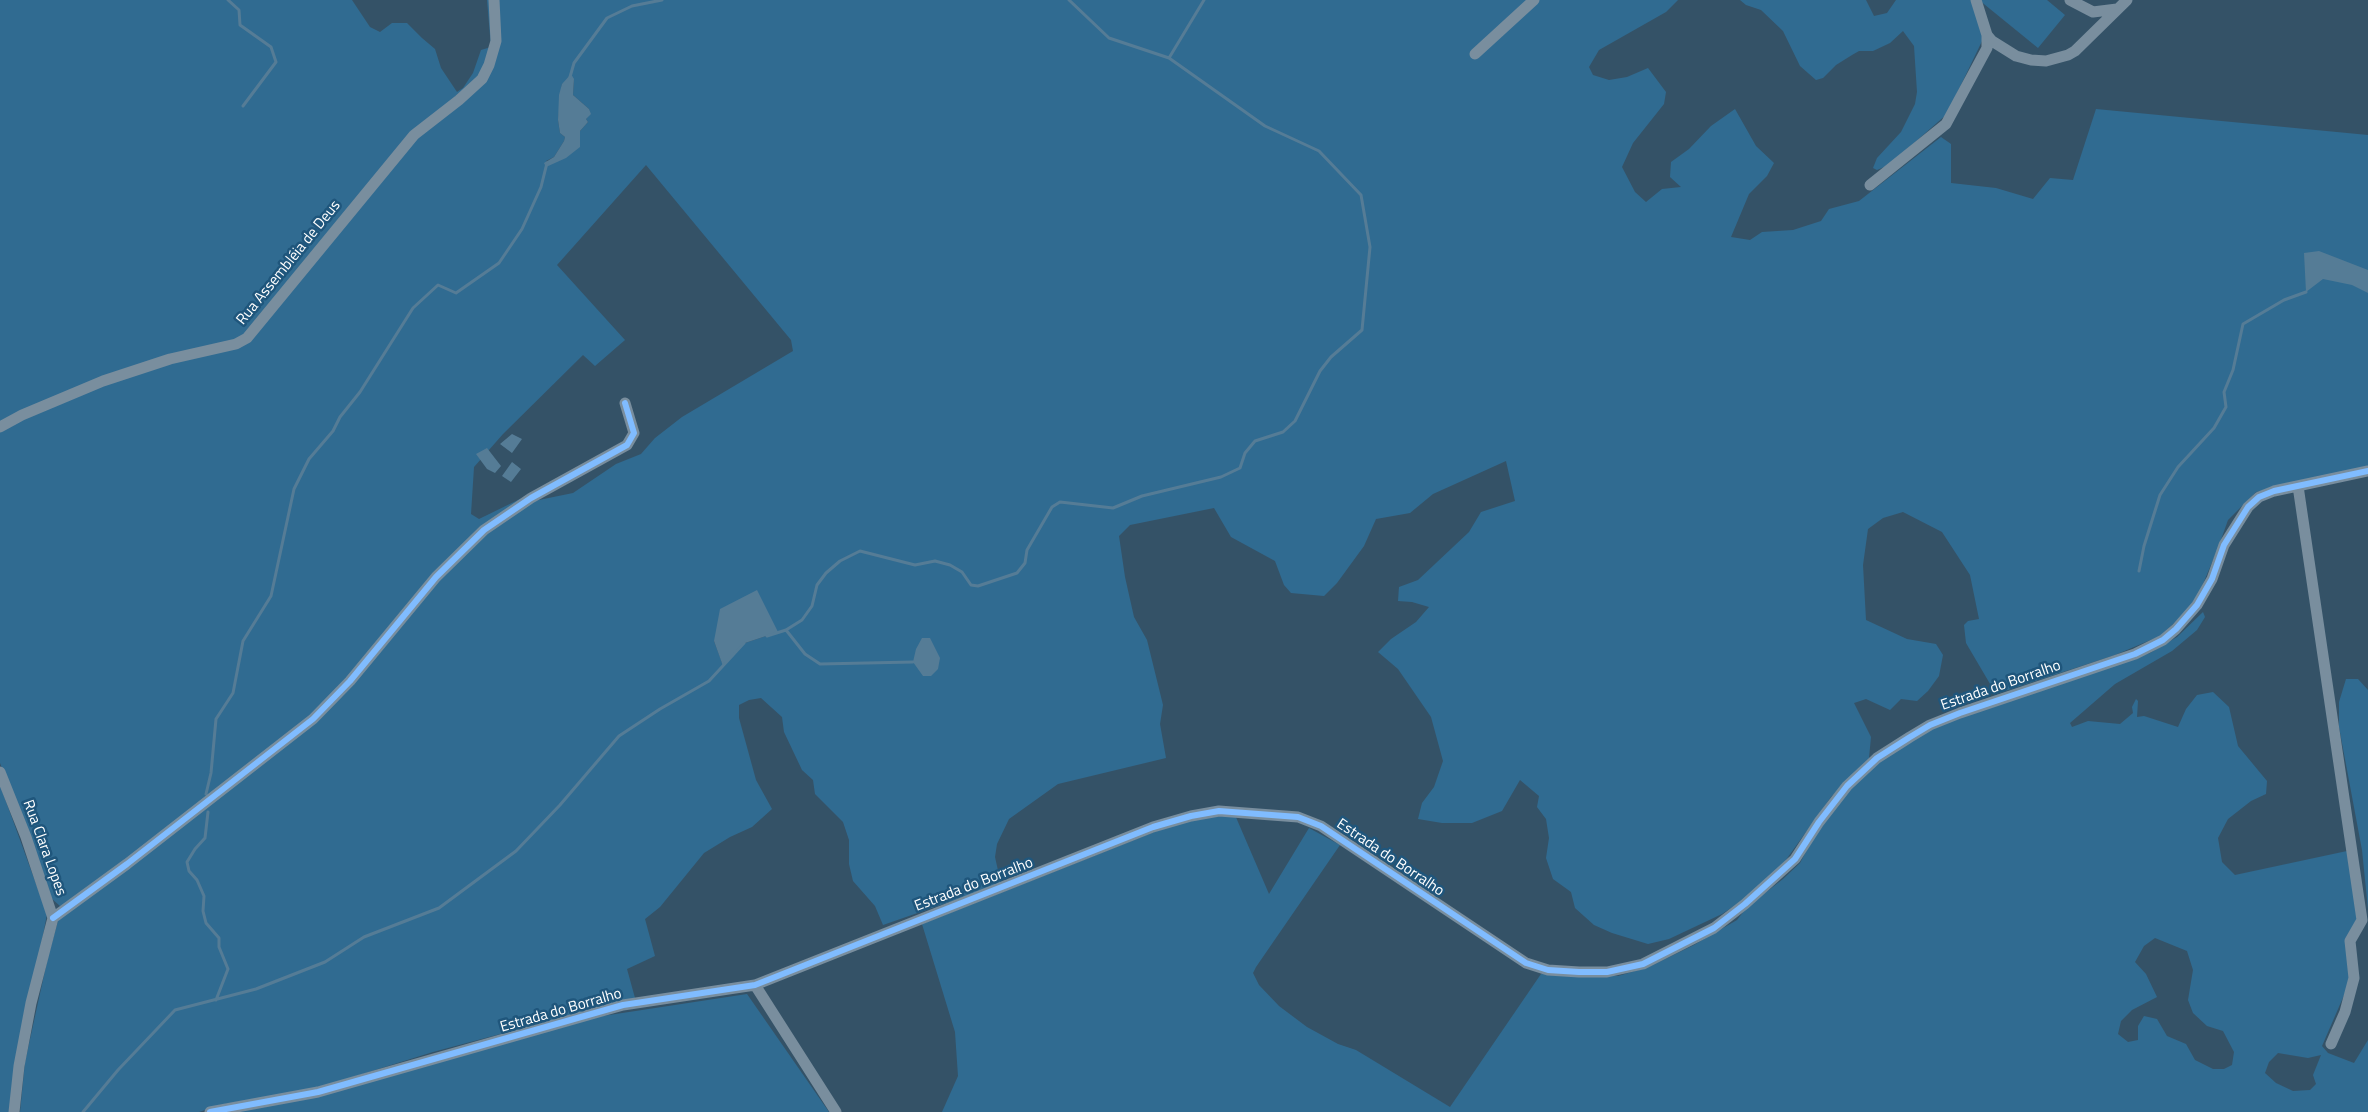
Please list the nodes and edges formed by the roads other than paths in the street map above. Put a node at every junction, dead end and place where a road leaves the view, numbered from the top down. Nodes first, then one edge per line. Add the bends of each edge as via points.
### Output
1 (494, 0) edge
2 (1534, 0) edge
3 (1976, 0) edge
4 (2070, 0) edge
5 (2127, 0) edge
6 (2116, 9) junction
7 (1987, 35) junction
8 (1475, 54) dead end
9 (1870, 185) dead end
10 (625, 402) dead end
11 (0, 427) edge
12 (2368, 471) edge
13 (2298, 486) junction
14 (0, 772) edge
15 (53, 918) junction
16 (755, 985) junction
17 (2331, 1044) dead end
18 (14, 1112) edge
19 (210, 1112) edge
20 (836, 1112) edge

1 - 11 street, Rua Assembléia de Deus via 496,42 482,79 414,135 247,338 236,344 170,359 103,381
2 - 8 street
3 - 7 street
4 - 6 street via 2093,12
5 - 6 street
6 - 7 street via 2074,51 2058,58 2031,60 2016,56 1999,47
7 - 9 street via 1986,48 1946,124
10 - 15 street via 634,433 627,446 531,498 484,530 424,591 350,681 313,719 128,864
12 - 13 street, Estrada do Borralho
13 - 16 street, Estrada do Borralho via 2259,497 2248,507 2224,545 2212,579 2197,605 2163,640 2135,654 1960,713 1910,737 1877,758 1847,786 1795,859 1745,904 1714,928 1643,964 1607,972 1579,972 1548,970 1526,963 1321,826 1298,817 1219,811 1153,827
13 - 17 street via 2362,920 2350,941 2354,978 2345,1012
14 - 15 street, Rua Clara Lopes
15 - 18 street, Rua Clara Lopes via 31,1002
16 - 19 street, Estrada do Borralho via 623,1006 318,1092
16 - 20 street

